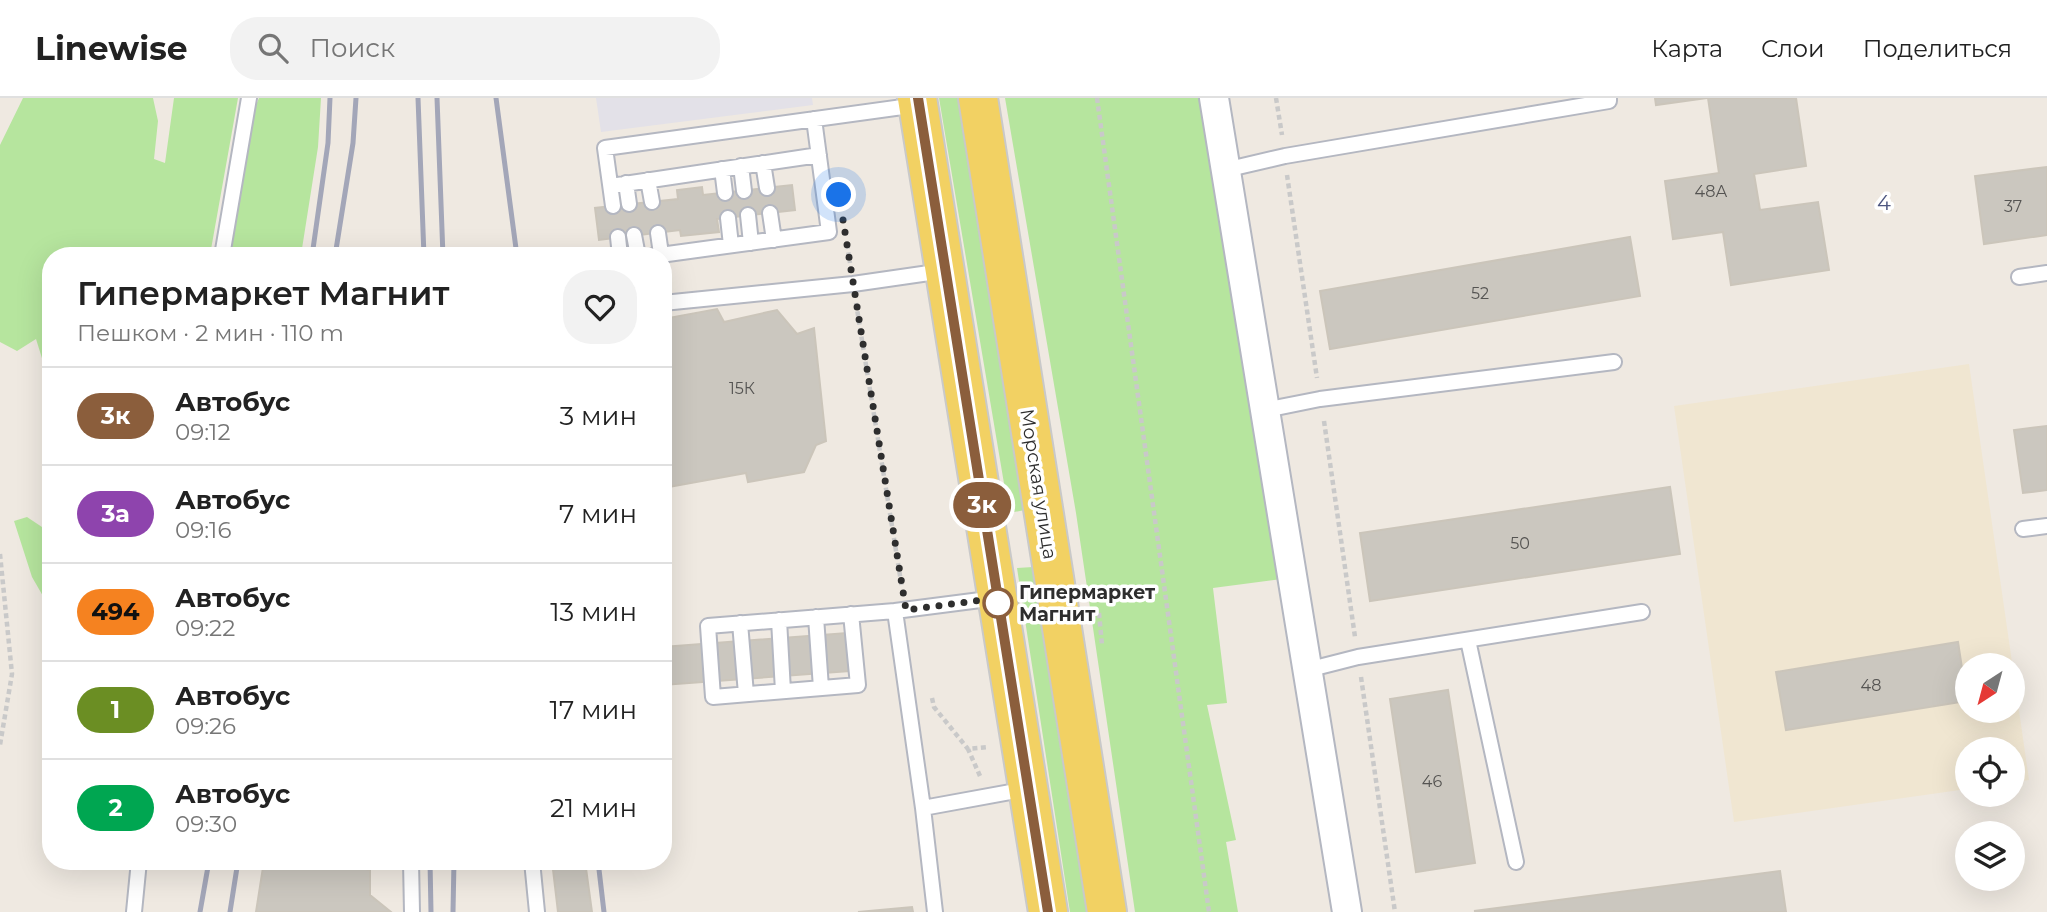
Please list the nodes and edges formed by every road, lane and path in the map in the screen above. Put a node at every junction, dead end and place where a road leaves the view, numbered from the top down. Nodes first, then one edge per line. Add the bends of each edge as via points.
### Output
1 (249, 98) edge
2 (978, 98) edge
3 (1097, 98) edge
4 (1214, 98) edge
5 (1276, 98) edge
6 (1609, 98) edge
7 (918, 101) edge
8 (814, 119) junction
9 (819, 155) junction
10 (1285, 156) junction
11 (763, 163) junction
12 (741, 166) junction
13 (722, 169) junction
14 (1226, 170) junction
15 (648, 180) junction
16 (626, 183) junction
17 (611, 186) junction
18 (767, 188) dead end
19 (744, 191) dead end
20 (725, 193) dead end
21 (652, 202) dead end
22 (629, 204) dead end
23 (613, 206) dead end
24 (771, 213) dead end
25 (748, 215) dead end
26 (728, 218) dead end
27 (658, 233) dead end
28 (845, 234) dead end
29 (635, 235) dead end
30 (618, 237) dead end
31 (774, 240) junction
32 (751, 243) junction
33 (731, 245) junction
34 (224, 247) edge
35 (619, 247) edge
36 (637, 247) edge
37 (657, 247) edge
38 (672, 253) edge
39 (945, 271) junction
40 (2047, 273) edge
41 (2019, 277) dead end
42 (853, 284) junction
43 (672, 302) edge
44 (1614, 362) dead end
45 (1320, 398) junction
46 (1265, 410) junction
47 (2047, 526) edge
48 (2023, 530) dead end
49 (1049, 544) junction
50 (990, 553) junction
51 (0, 554) edge
52 (998, 598) junction
53 (900, 610) junction
54 (1642, 612) dead end
55 (851, 614) junction
56 (816, 617) junction
57 (779, 620) junction
58 (740, 623) junction
59 (1468, 639) junction
60 (1358, 657) junction
61 (1307, 670) junction
62 (821, 688) junction
63 (783, 691) junction
64 (746, 694) junction
65 (931, 695) dead end
66 (0, 745) edge
67 (968, 749) dead end
68 (1028, 789) junction
69 (923, 807) junction
70 (1516, 862) dead end
71 (138, 870) edge
72 (411, 870) edge
73 (532, 870) edge
74 (134, 912) edge
75 (412, 912) edge
76 (537, 912) edge
77 (935, 912) edge
78 (1048, 912) edge
79 (1107, 912) edge
80 (1209, 912) edge
81 (1347, 912) edge
82 (1395, 912) edge

1 - 34 lane
2 - 49 main road, Морская улица
3 - 80 path
4 - 14 street
5 - 10 path
6 - 10 lane
7 - 8 lane
7 - 39 main road
8 - 9 lane
8 - 17 lane via 605,148
9 - 11 lane
9 - 31 lane via 830,232
10 - 14 lane
10 - 45 path
11 - 12 lane
11 - 18 lane
12 - 13 lane
12 - 19 lane
13 - 15 lane
13 - 20 lane
14 - 46 street
15 - 16 lane
15 - 21 lane
16 - 17 lane
16 - 22 lane
17 - 23 lane
24 - 31 lane
25 - 32 lane
26 - 33 lane
27 - 37 lane
28 - 42 path
29 - 36 lane
30 - 35 lane
31 - 32 lane
32 - 33 lane
33 - 38 lane
39 - 42 lane
39 - 50 main road
40 - 41 lane
42 - 43 lane
42 - 53 path
44 - 45 lane
45 - 46 lane
45 - 60 path
46 - 61 street
47 - 48 lane
49 - 50 main road
49 - 79 main road, Морская улица
50 - 52 main road
51 - 66 path via 12,674
52 - 53 lane
52 - 68 main road
53 - 55 lane
53 - 69 lane
54 - 59 lane
55 - 56 lane
55 - 62 lane via 858,685
56 - 57 lane
56 - 62 lane
57 - 58 lane
57 - 63 lane
58 - 64 lane
58 - 64 lane via 708,626 713,697
59 - 60 lane
59 - 70 lane
60 - 61 lane
60 - 82 path
61 - 81 street
62 - 63 lane
63 - 64 lane
65 - 67 path via 934,707
68 - 69 lane
68 - 78 main road
69 - 77 lane
71 - 74 lane
72 - 75 lane
73 - 76 lane

